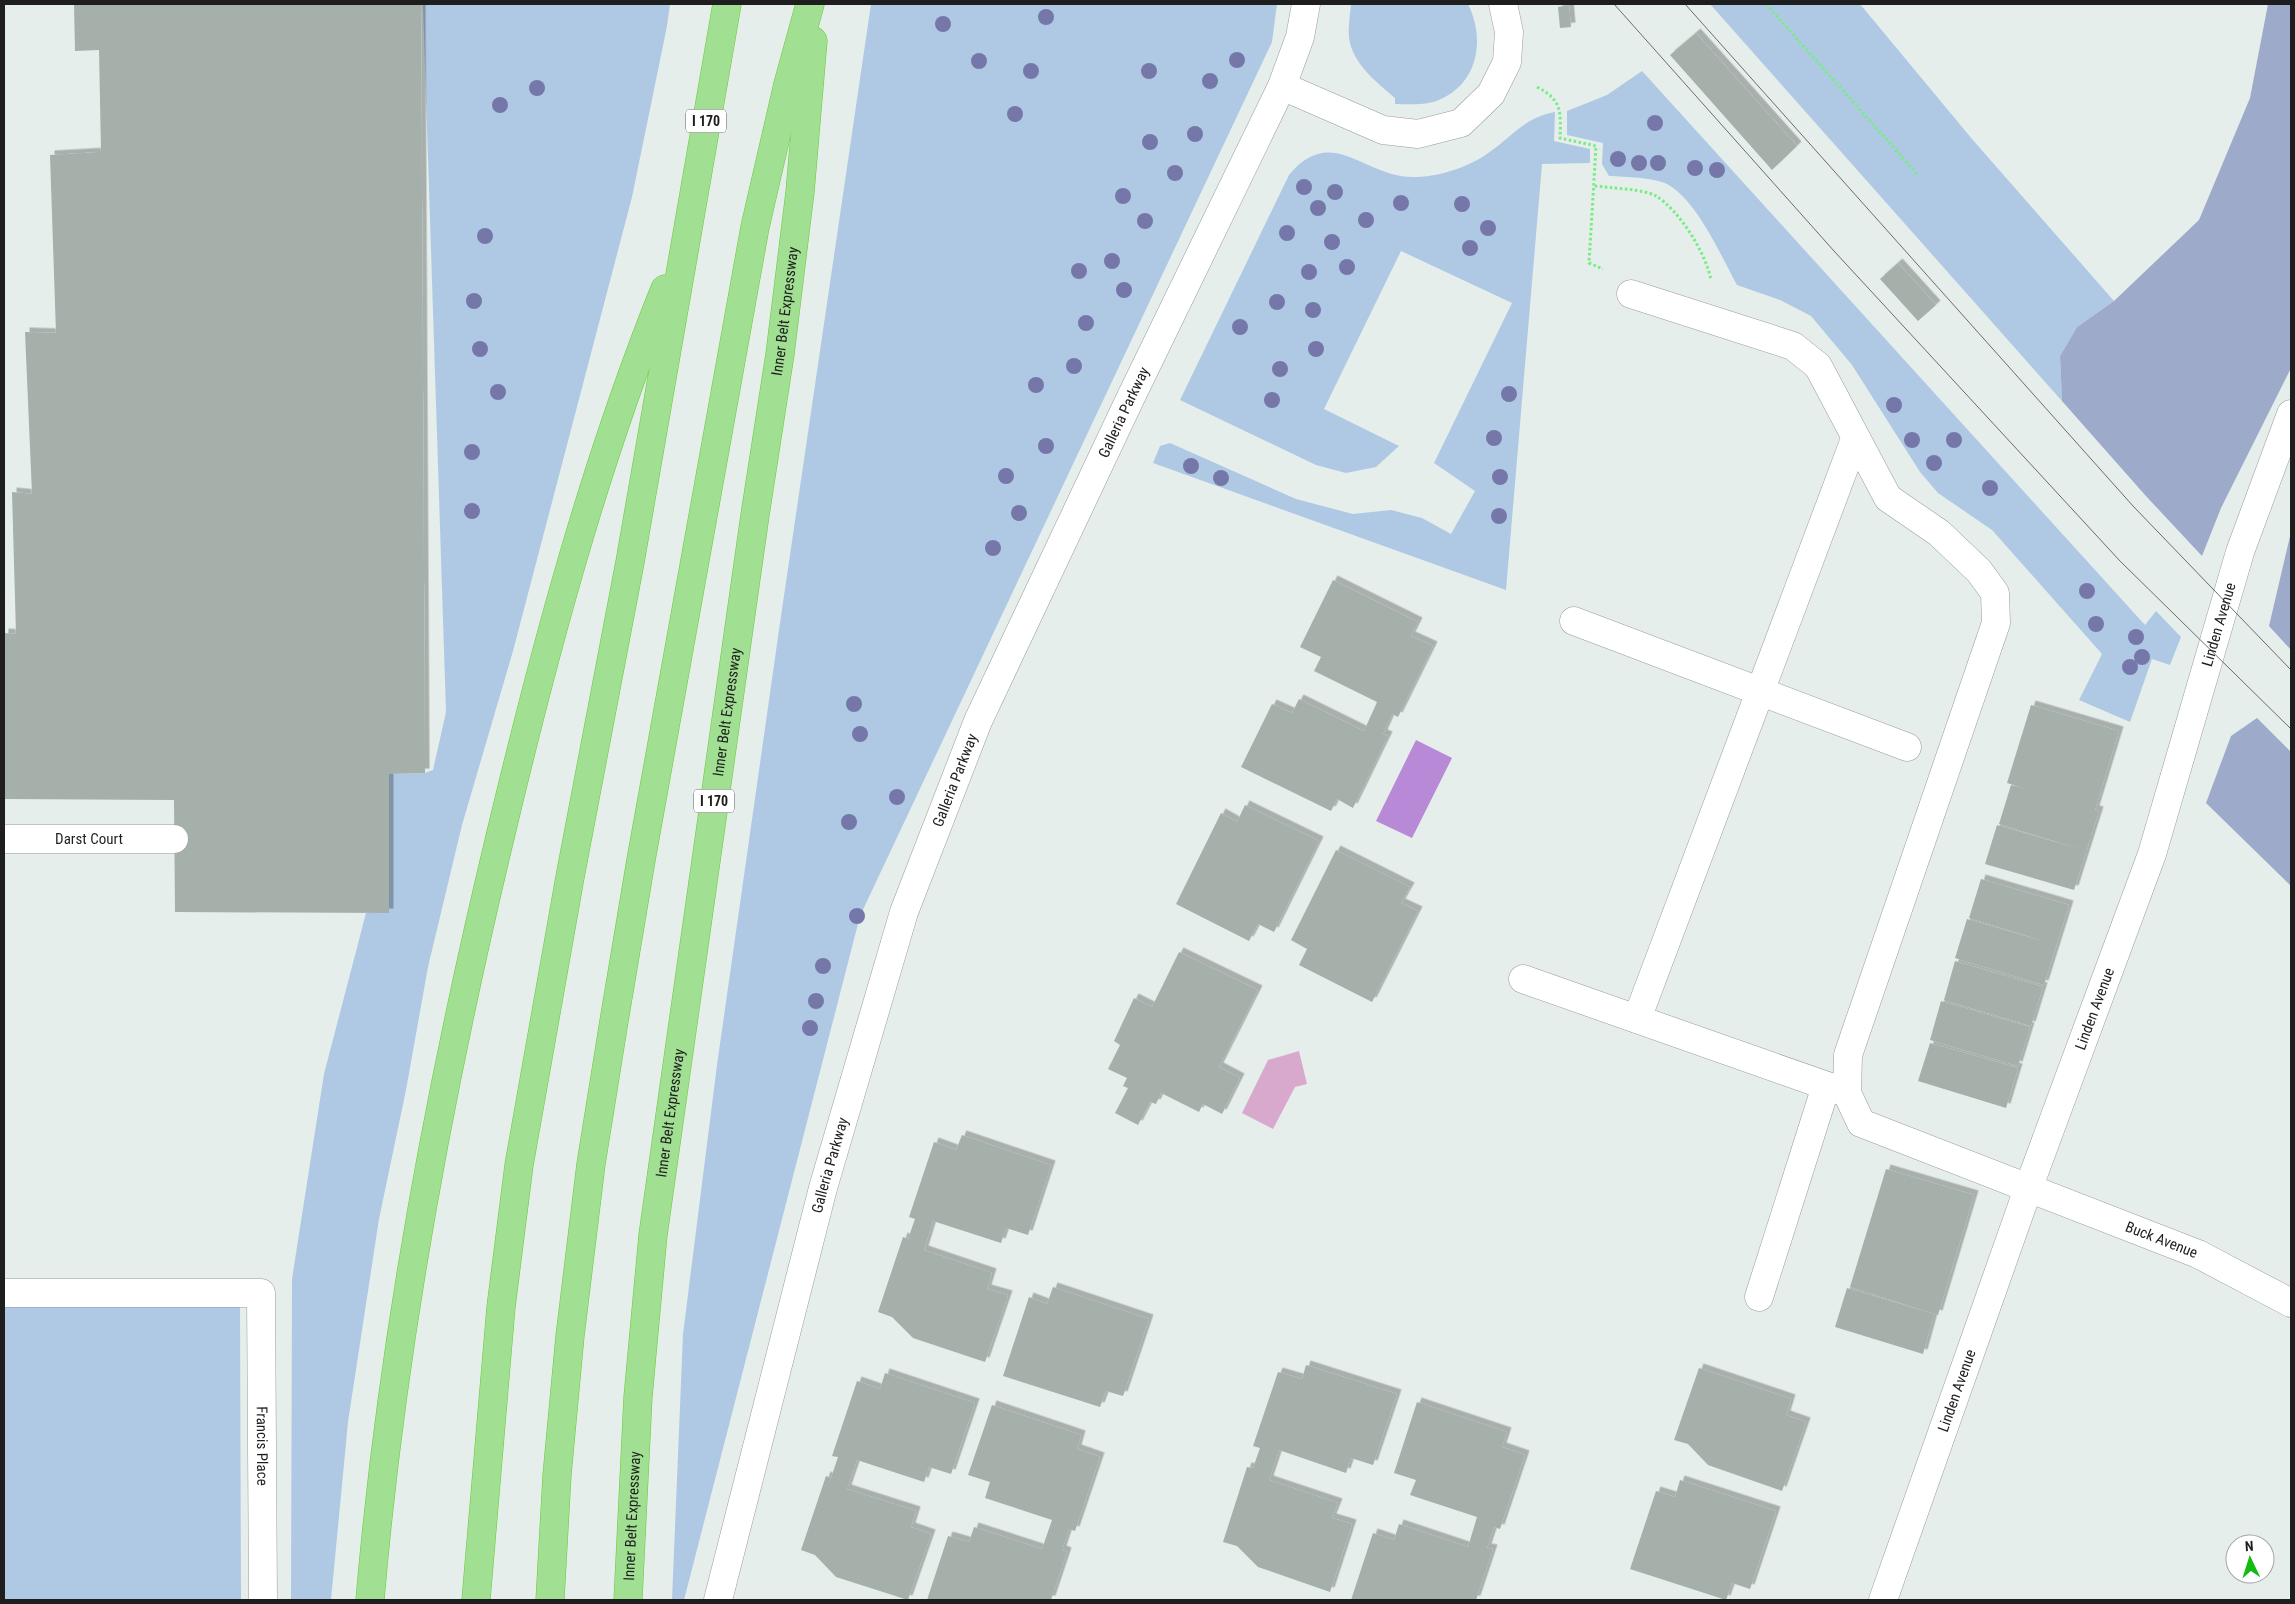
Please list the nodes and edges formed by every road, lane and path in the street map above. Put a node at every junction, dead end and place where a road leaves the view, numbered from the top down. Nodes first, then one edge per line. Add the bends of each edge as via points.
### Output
1 (727, 4) edge
2 (810, 4) edge
3 (816, 4) edge
4 (1306, 4) edge
5 (1503, 4) edge
6 (1766, 4) edge
7 (1282, 86) junction
8 (1537, 87) dead end
9 (1917, 174) dead end
10 (1595, 186) junction
11 (685, 239) junction
12 (1591, 247) dead end
13 (1631, 294) dead end
14 (1704, 317) junction
15 (2291, 414) edge
16 (1855, 438) junction
17 (1574, 621) dead end
18 (1760, 692) junction
19 (1907, 747) dead end
20 (4, 839) edge
21 (174, 839) dead end
22 (1524, 979) dead end
23 (1637, 1020) junction
24 (1836, 1090) junction
25 (2028, 1189) junction
26 (4, 1293) edge
27 (1759, 1297) dead end
28 (2291, 1303) edge
29 (479, 1562) junction
30 (263, 1600) edge
31 (370, 1600) edge
32 (476, 1600) edge
33 (481, 1600) edge
34 (550, 1600) edge
35 (628, 1600) edge
36 (718, 1600) edge
37 (1883, 1600) edge

1 - 11 highway, I 170
2 - 34 highway via 755,227 614,1021 591,1164 570,1336
3 - 35 highway, Inner Belt Expressway / I 170 via 800,192 780,354 653,1235 638,1397
4 - 7 street, Galleria Parkway via 1300,38
5 - 7 street via 1509,32 1507,62 1491,94 1461,123 1418,134 1383,130
6 - 9 path
7 - 36 street, Galleria Parkway via 978,720 904,912 823,1188
8 - 10 path via 1557,102 1561,112 1560,138 1596,146
10 - 12 path
10 - 14 path via 1655,195 1675,212 1692,236 1709,272 1712,288
11 - 29 highway, I 170 via 630,562 519,1165 502,1307
11 - 31 highway via 634,366 597,475 525,734 471,958 410,1273
13 - 14 street
14 - 16 street via 1793,346 1818,366
15 - 25 street, Linden Avenue via 2240,552 2152,854
16 - 18 street
16 - 24 street via 1888,498 1939,533 1979,571 1995,593 1996,623
17 - 18 street
18 - 19 street
18 - 23 street
20 - 21 street, Darst Court
22 - 23 street
23 - 24 street
24 - 25 street, Buck Avenue via 1861,1123
24 - 27 street
25 - 28 street, Buck Avenue via 2198,1254
25 - 37 street, Linden Avenue
26 - 30 street, Francis Place via 261,1293
29 - 32 highway
29 - 33 highway

